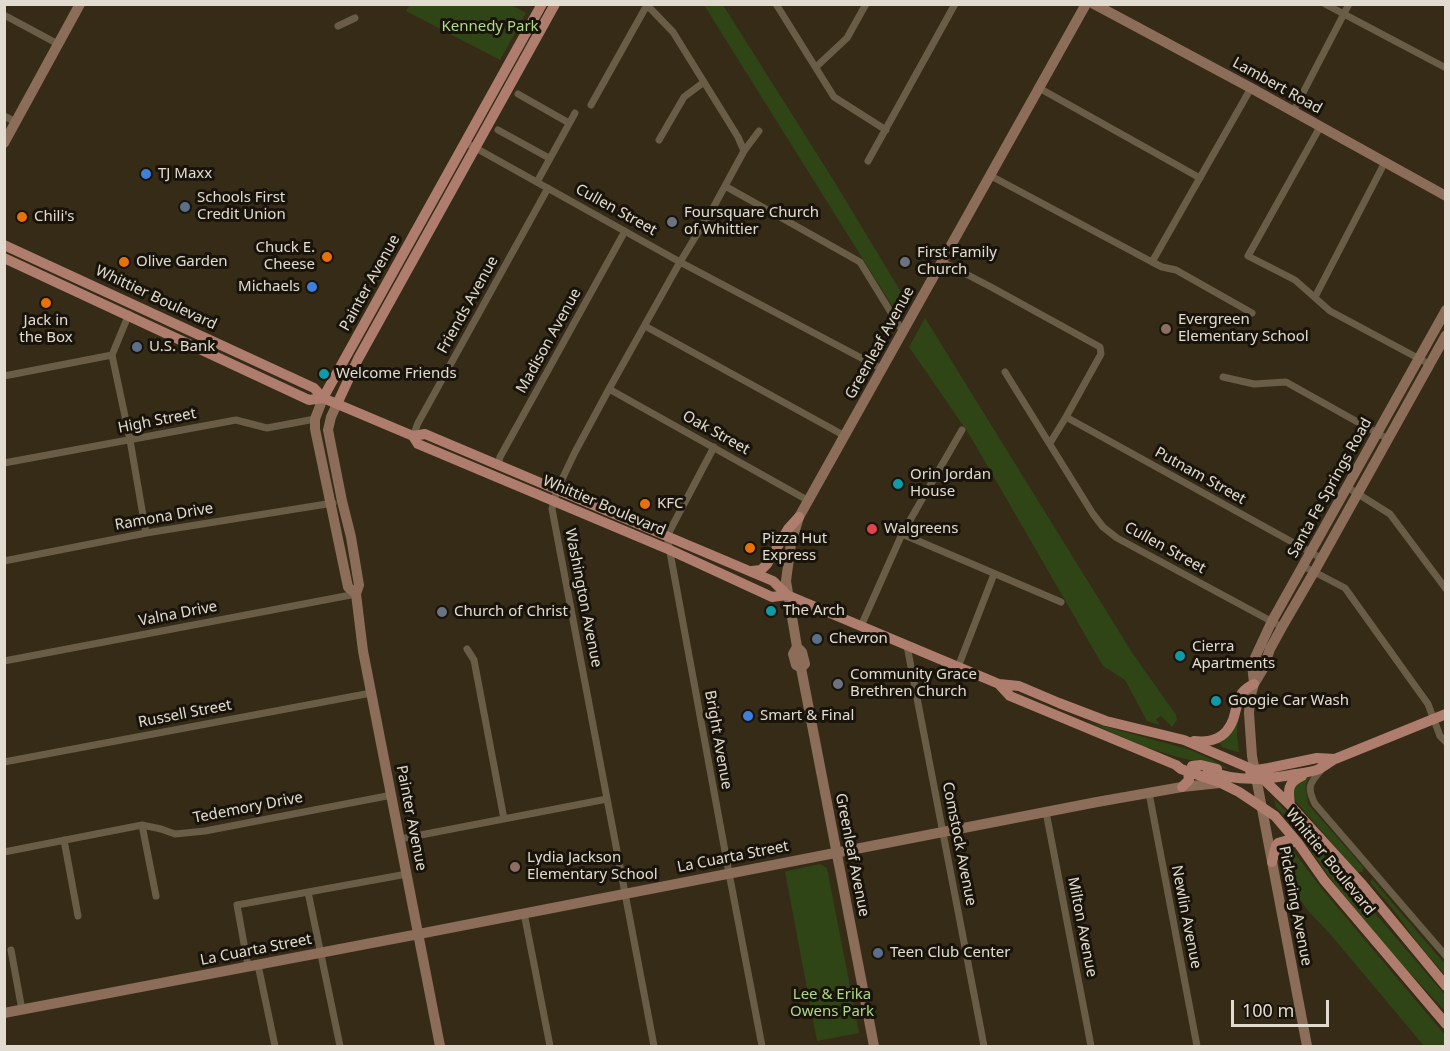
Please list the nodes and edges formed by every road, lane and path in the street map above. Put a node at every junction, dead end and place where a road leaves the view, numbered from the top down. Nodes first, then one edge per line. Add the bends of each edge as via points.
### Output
1 (80, 4) edge
2 (542, 4) edge
3 (555, 4) edge
4 (776, 4) edge
5 (866, 4) edge
6 (955, 4) edge
7 (1086, 4) edge
8 (1094, 4) edge
9 (1325, 4) edge
10 (1349, 4) edge
11 (646, 5) edge
12 (4, 15) edge
13 (1343, 15) junction
14 (355, 18) dead end
15 (338, 26) dead end
16 (58, 44) junction
17 (816, 67) junction
18 (1446, 68) edge
19 (704, 82) junction
20 (1039, 88) junction
21 (1251, 88) junction
22 (518, 94) dead end
23 (591, 105) dead end
24 (1293, 112) junction
25 (575, 113) dead end
26 (4, 116) edge
27 (16, 122) junction
28 (569, 123) junction
29 (1320, 127) junction
30 (498, 130) dead end
31 (886, 130) junction
32 (759, 131) dead end
33 (659, 140) dead end
34 (4, 143) edge
35 (470, 145) junction
36 (744, 152) junction
37 (549, 158) junction
38 (868, 161) dead end
39 (1385, 162) junction
40 (448, 173) junction
41 (991, 176) junction
42 (1200, 178) junction
43 (537, 182) junction
44 (725, 186) junction
45 (548, 188) junction
46 (1446, 196) edge
47 (441, 211) junction
48 (625, 231) junction
49 (4, 245) edge
50 (4, 258) edge
51 (680, 262) junction
52 (942, 262) junction
53 (1152, 262) junction
54 (1315, 297) junction
55 (134, 304) junction
56 (1252, 313) dead end
57 (129, 315) junction
58 (1444, 316) edge
59 (645, 326) junction
60 (903, 332) junction
61 (1446, 335) edge
62 (112, 355) junction
63 (1419, 357) junction
64 (1429, 364) junction
65 (882, 369) junction
66 (1005, 372) dead end
67 (4, 376) edge
68 (1223, 377) dead end
69 (609, 389) junction
70 (323, 398) junction
71 (337, 404) junction
72 (1066, 417) junction
73 (315, 419) junction
74 (962, 430) dead end
75 (1378, 432) junction
76 (413, 436) junction
77 (845, 436) junction
78 (1388, 438) junction
79 (130, 440) junction
80 (1050, 443) junction
81 (714, 447) junction
82 (4, 463) edge
83 (498, 466) junction
84 (1347, 487) junction
85 (557, 490) junction
86 (1358, 494) junction
87 (342, 501) junction
88 (554, 501) junction
89 (809, 501) junction
90 (330, 503) junction
91 (800, 517) junction
92 (146, 533) junction
93 (902, 534) junction
94 (667, 536) junction
95 (670, 550) junction
96 (1311, 552) junction
97 (1321, 558) junction
98 (4, 561) edge
99 (1304, 566) junction
100 (752, 571) junction
101 (1314, 572) junction
102 (994, 573) junction
103 (1446, 589) edge
104 (356, 594) junction
105 (787, 595) junction
106 (1061, 602) dead end
107 (1272, 621) junction
108 (861, 626) junction
109 (1282, 627) junction
110 (907, 646) junction
111 (467, 649) dead end
112 (4, 661) edge
113 (958, 667) junction
114 (999, 684) junction
115 (1254, 684) junction
116 (371, 693) junction
117 (1446, 714) edge
118 (1434, 719) junction
119 (1184, 740) junction
120 (1446, 742) edge
121 (4, 762) edge
122 (1330, 762) junction
123 (1190, 769) junction
124 (1309, 772) junction
125 (1258, 776) junction
126 (1221, 783) junction
127 (1182, 787) junction
128 (1149, 793) junction
129 (392, 795) junction
130 (608, 799) junction
131 (1262, 805) junction
132 (1290, 805) junction
133 (1046, 812) junction
134 (504, 819) junction
135 (142, 825) junction
136 (943, 832) junction
137 (400, 839) junction
138 (64, 840) junction
139 (1298, 843) junction
140 (4, 852) edge
141 (836, 853) junction
142 (1272, 862) junction
143 (1372, 870) junction
144 (729, 873) junction
145 (407, 874) junction
146 (1359, 882) junction
147 (308, 892) junction
148 (625, 894) junction
149 (156, 896) dead end
150 (524, 913) junction
151 (78, 916) dead end
152 (419, 934) junction
153 (11, 950) dead end
154 (320, 953) junction
155 (1446, 956) edge
156 (253, 965) junction
157 (1446, 986) edge
158 (22, 1010) junction
159 (4, 1013) edge
160 (1446, 1024) edge
161 (275, 1047) edge
162 (340, 1047) edge
163 (440, 1047) edge
164 (550, 1047) edge
165 (654, 1047) edge
166 (762, 1047) edge
167 (874, 1047) edge
168 (984, 1047) edge
169 (1091, 1047) edge
170 (1197, 1047) edge
171 (1307, 1047) edge

1 - 16 street
2 - 35 main road, Painter Avenue via 488,99
3 - 35 main road, Painter Avenue
4 - 17 street
5 - 17 street via 847,39
6 - 31 street
7 - 20 street, Greenleaf Avenue
8 - 21 street, Lambert Road
9 - 13 street
10 - 13 street
11 - 19 street via 674,32
11 - 23 street
12 - 16 street
13 - 18 street
13 - 24 street
14 - 15 street
16 - 27 street
17 - 31 street via 834,97
19 - 33 street via 684,97
19 - 36 street
20 - 41 street, Greenleaf Avenue
20 - 42 street
21 - 24 street, Lambert Road
21 - 42 street
22 - 28 street
24 - 29 street, Lambert Road
25 - 28 street
26 - 27 street
27 - 34 street
28 - 37 street
29 - 39 street, Lambert Road
29 - 54 street via 1248,256 1295,280
30 - 37 street
31 - 38 street
32 - 36 street, Washington Avenue
35 - 40 main road, Painter Avenue
35 - 43 street, Cullen Street
35 - 47 main road, Painter Avenue
36 - 44 street, Washington Avenue
37 - 43 street
39 - 46 street, Lambert Road
39 - 54 street
40 - 47 main road via 450,181 438,203
40 - 70 main road, Painter Avenue
41 - 52 street, Greenleaf Avenue
41 - 53 street
42 - 53 street
43 - 45 street, Cullen Street
44 - 51 street, Washington Avenue
44 - 60 street via 860,262
45 - 48 street, Cullen Street
45 - 76 street, Friends Avenue
47 - 71 main road, Painter Avenue
48 - 51 street, Cullen Street
48 - 83 street, Madison Avenue
49 - 55 main road, Whittier Boulevard
50 - 57 main road, Whittier Boulevard
51 - 59 street, Washington Avenue
51 - 65 street, Cullen Street
52 - 60 street, Greenleaf Avenue
52 - 72 street via 1100,347 1101,354
53 - 56 street via 1176,270
54 - 63 street via 1330,311
55 - 57 street
55 - 70 main road, Whittier Boulevard via 314,388
57 - 62 street
57 - 70 main road, Whittier Boulevard via 309,400
58 - 63 street, Santa Fe Springs Road
59 - 69 street, Washington Avenue
59 - 77 street
60 - 65 street, Greenleaf Avenue
61 - 64 street, Santa Fe Springs Road
62 - 67 street
62 - 79 street
63 - 64 street
63 - 75 street, Santa Fe Springs Road
64 - 78 street, Santa Fe Springs Road
65 - 77 street, Greenleaf Avenue
66 - 80 street, Cullen Street
68 - 75 street via 1254,384 1286,382
69 - 81 street, Oak Street
69 - 85 street, Washington Avenue
70 - 71 main road, Whittier Boulevard
70 - 73 street, Painter Avenue
71 - 76 main road, Whittier Boulevard
71 - 87 street, Painter Avenue via 328,430
72 - 80 street
72 - 96 street, Putnam Street
73 - 79 street, High Street via 267,428 236,420
73 - 90 street, Painter Avenue
74 - 93 street
75 - 78 street
75 - 84 street, Santa Fe Springs Road
76 - 83 main road, Whittier Boulevard via 425,434
76 - 88 main road, Whittier Boulevard via 418,444
77 - 89 street, Greenleaf Avenue
78 - 86 street, Santa Fe Springs Road
79 - 82 street, High Street
79 - 92 street
80 - 107 street, Cullen Street via 1103,527
81 - 89 street, Oak Street
81 - 94 street
83 - 85 main road, Whittier Boulevard
84 - 86 street
84 - 96 street, Santa Fe Springs Road
85 - 88 street, Washington Avenue
85 - 94 main road, Whittier Boulevard
86 - 97 street, Santa Fe Springs Road
86 - 103 street via 1390,514
87 - 90 street, Ramona Drive
87 - 104 street, Painter Avenue via 359,585
88 - 95 main road, Whittier Boulevard
88 - 130 street, Washington Avenue via 552,509
89 - 91 street, Greenleaf Avenue
90 - 92 street, Ramona Drive
90 - 104 street, Painter Avenue via 348,587
91 - 100 main road via 767,564
91 - 105 street, Greenleaf Avenue via 787,566
92 - 98 street, Ramona Drive
93 - 102 street
93 - 108 street
94 - 95 street, Bright Avenue
94 - 100 main road, Whittier Boulevard
95 - 105 main road, Whittier Boulevard via 772,597
95 - 144 street, Bright Avenue
96 - 97 street, Putnam Street
96 - 99 street, Santa Fe Springs Road
97 - 101 street, Santa Fe Springs Road
99 - 101 street
99 - 107 street, Santa Fe Springs Road
100 - 105 main road, Whittier Boulevard via 773,580
101 - 109 street, Santa Fe Springs Road
101 - 118 street via 1345,588 1428,704
102 - 106 street
102 - 113 street
104 - 112 street, Valna Drive
104 - 116 street, Painter Avenue
105 - 108 main road, Whittier Boulevard
105 - 141 street, Greenleaf Avenue via 797,647 805,664 801,668
107 - 109 street, Cullen Street
107 - 115 street, Santa Fe Springs Road via 1252,664
108 - 110 main road, Whittier Boulevard
109 - 115 street, Santa Fe Springs Road
110 - 113 main road, Whittier Boulevard
110 - 136 street, Comstock Avenue
111 - 134 street via 474,660
113 - 114 main road, Whittier Boulevard
114 - 119 main road, Whittier Boulevard via 1019,686 1106,721
114 - 123 main road, Whittier Boulevard via 1010,696 1181,769
115 - 119 main road via 1243,691 1227,732 1212,741
115 - 125 street, Santa Fe Springs Road via 1249,713
116 - 121 street, Russell Street
116 - 129 street, Painter Avenue
117 - 118 main road
118 - 120 street
118 - 122 main road
119 - 125 main road, Whittier Boulevard
122 - 124 main road
122 - 125 main road via 1317,758
122 - 143 street via 1310,785 1311,797
123 - 125 main road via 1201,765
123 - 126 main road, Whittier Boulevard
123 - 127 main road via 1189,780
124 - 125 main road
124 - 132 main road via 1289,786
125 - 131 street, Pickering Avenue
125 - 132 main road, Whittier Boulevard
126 - 127 street, La Cuarta Street
126 - 131 main road, Whittier Boulevard
127 - 128 street, La Cuarta Street
128 - 133 street, La Cuarta Street
128 - 170 street, Newlin Avenue
129 - 135 street, Tedemory Drive via 183,834
129 - 137 street, Painter Avenue
130 - 134 street
130 - 148 street, Washington Avenue
131 - 139 main road, Whittier Boulevard
131 - 142 street, Pickering Avenue
132 - 146 main road, Whittier Boulevard
133 - 136 street, La Cuarta Street
133 - 169 street, Milton Avenue
134 - 137 street
135 - 138 street, Tedemory Drive
135 - 149 street
136 - 141 street, La Cuarta Street
136 - 168 street, Comstock Avenue
137 - 145 street, Painter Avenue
138 - 140 street, Tedemory Drive
138 - 151 street
139 - 142 main road via 1278,843
139 - 160 main road, Whittier Boulevard via 1324,880
141 - 144 street, La Cuarta Street
141 - 167 street, Greenleaf Avenue
142 - 171 street, Pickering Avenue
143 - 146 street
143 - 155 street
144 - 148 street, La Cuarta Street
144 - 166 street, Bright Avenue
145 - 147 street
145 - 152 street, Painter Avenue
146 - 157 main road, Whittier Boulevard
147 - 154 street
147 - 156 street via 237,905
148 - 150 street, La Cuarta Street
148 - 165 street, Washington Avenue
150 - 152 street, La Cuarta Street
150 - 164 street
152 - 154 street, La Cuarta Street
152 - 163 street, Painter Avenue
153 - 158 street
154 - 156 street, La Cuarta Street
154 - 162 street
156 - 158 street, La Cuarta Street
156 - 161 street
158 - 159 street, La Cuarta Street

